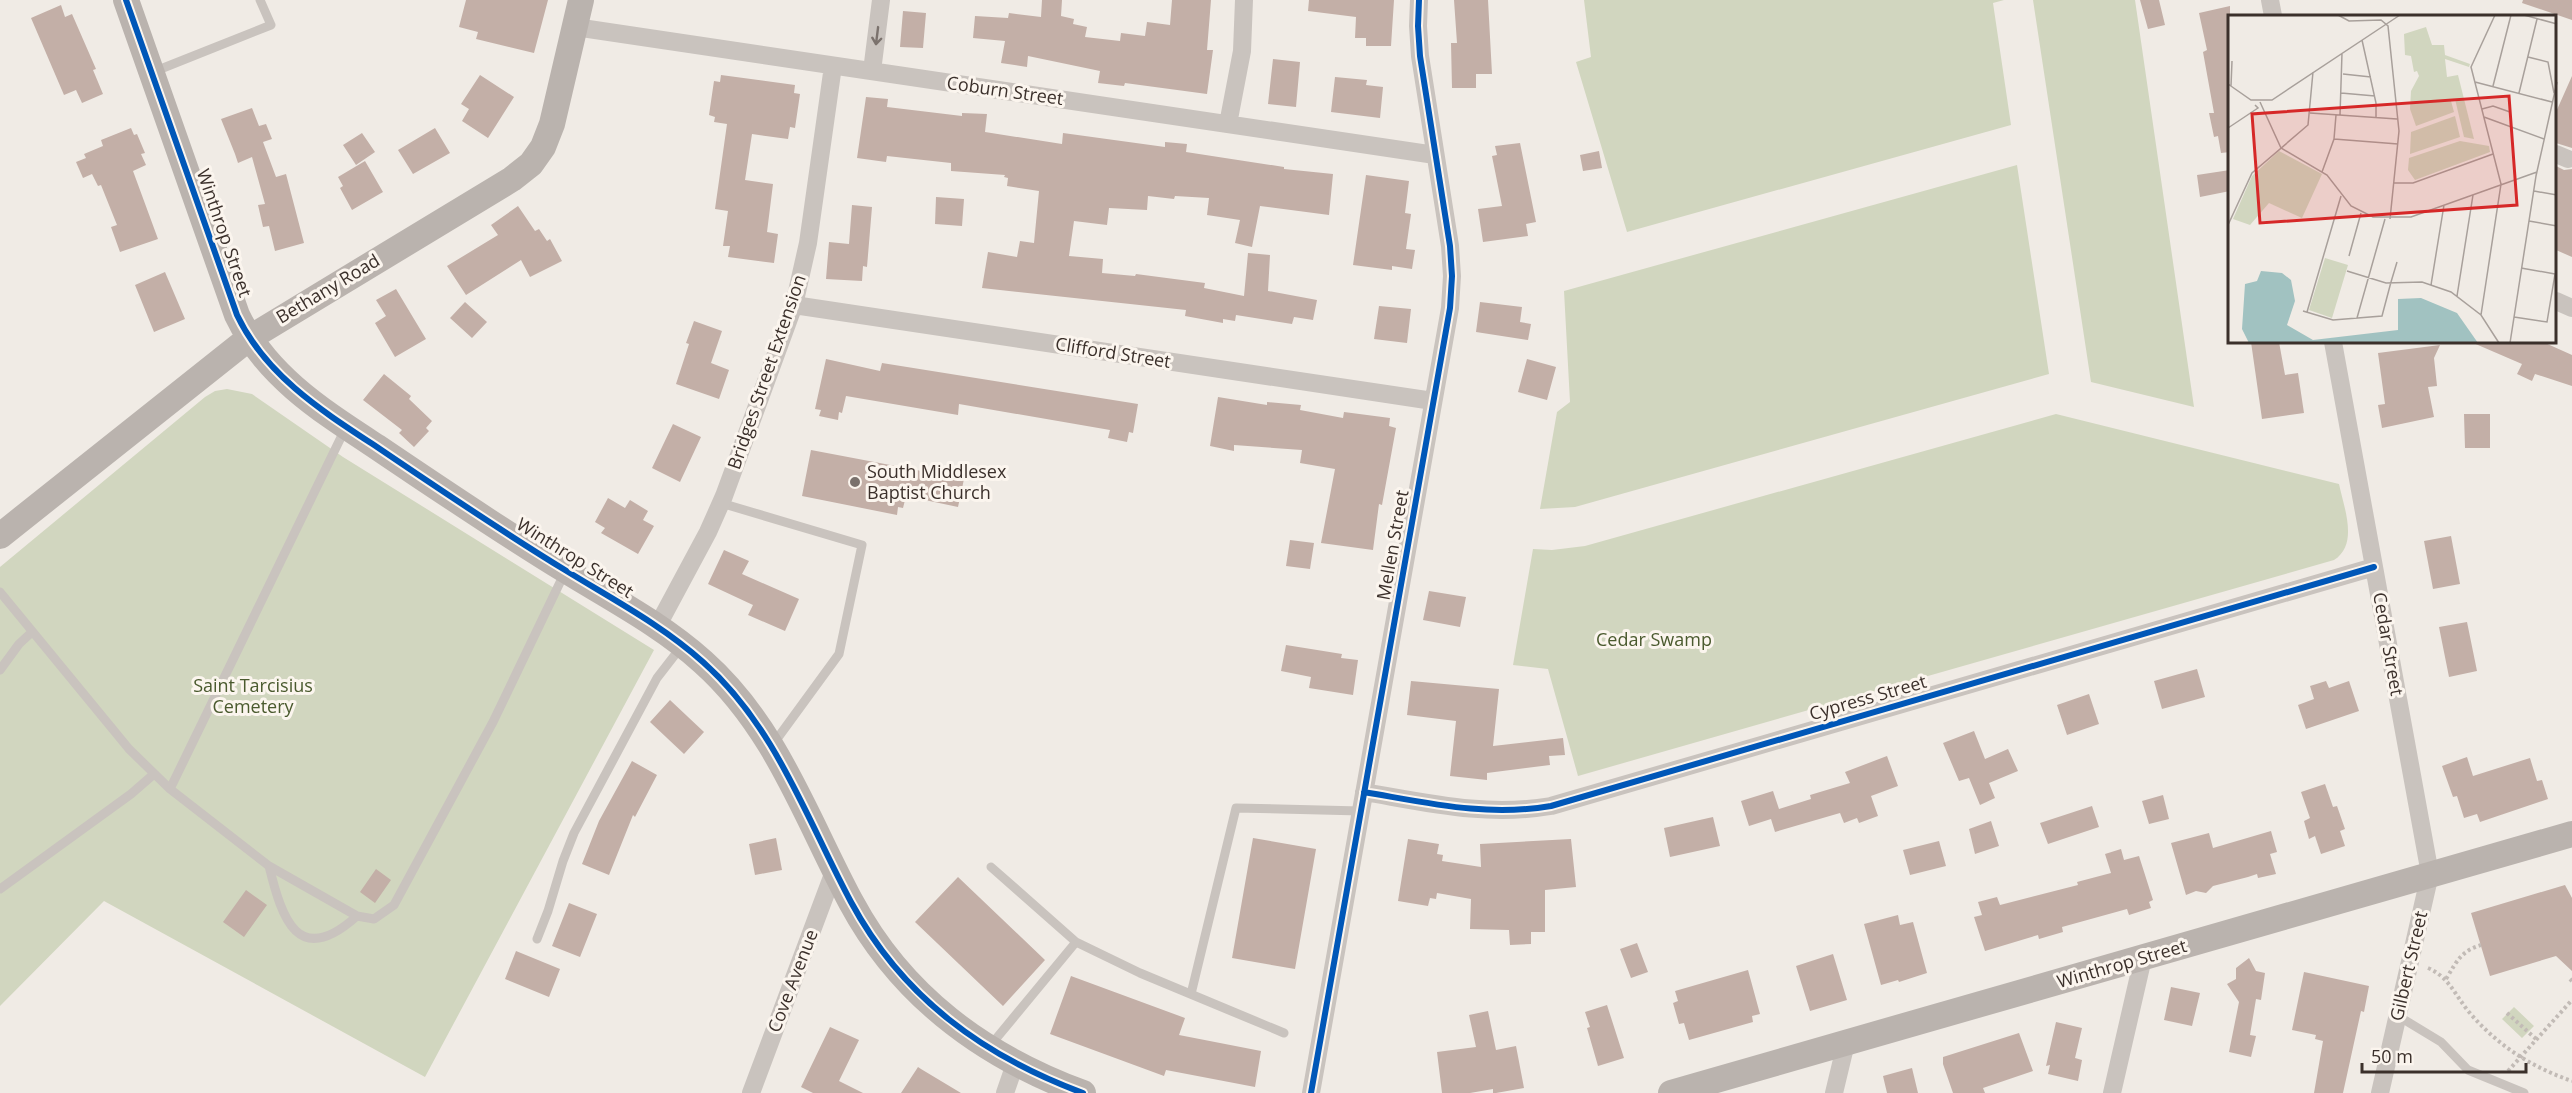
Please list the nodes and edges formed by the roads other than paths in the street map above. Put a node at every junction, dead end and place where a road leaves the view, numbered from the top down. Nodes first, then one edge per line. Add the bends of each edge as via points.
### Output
1 (260, 0) edge
2 (581, 0) edge
3 (881, 0) edge
4 (1244, 0) edge
5 (1419, 0) edge
6 (2270, 0) edge
7 (124, 5) edge
8 (2273, 15) edge
9 (575, 27) junction
10 (833, 66) junction
11 (872, 71) junction
12 (151, 72) junction
13 (1228, 124) junction
14 (1435, 154) junction
15 (2557, 301) edge
16 (794, 305) junction
17 (2572, 308) edge
18 (248, 339) junction
19 (2333, 344) edge
20 (1433, 400) junction
21 (346, 427) junction
22 (721, 503) junction
23 (0, 536) edge
24 (2374, 567) junction
25 (566, 570) junction
26 (0, 592) edge
27 (657, 627) junction
28 (32, 632) junction
29 (683, 645) junction
30 (0, 670) edge
31 (772, 745) junction
32 (154, 774) junction
33 (170, 789) junction
34 (1364, 792) junction
35 (1361, 811) junction
36 (2572, 834) edge
37 (269, 866) junction
38 (991, 867) dead end
39 (835, 868) junction
40 (2430, 874) junction
41 (0, 889) edge
42 (357, 916) junction
43 (537, 939) dead end
44 (1076, 942) junction
45 (2143, 958) junction
46 (1191, 994) junction
47 (2398, 1016) junction
48 (1284, 1034) dead end
49 (1846, 1043) junction
50 (989, 1048) junction
51 (1015, 1064) junction
52 (751, 1093) edge
53 (1005, 1093) edge
54 (1083, 1093) edge
55 (1311, 1093) edge
56 (1671, 1093) edge
57 (1834, 1093) edge
58 (2112, 1093) edge
59 (2380, 1093) edge
60 (2523, 1093) edge

1 - 12 lane via 271,25
2 - 9 street, Bethany Road
3 -> 11 street
4 - 13 street via 1242,51
5 - 14 street, Mellen Street via 1420,56
6 - 8 street
7 - 12 street, Winthrop Street
9 - 10 street, Coburn Street
9 - 18 street, Bethany Road via 552,124 531,164
10 - 11 street, Coburn Street
10 - 16 street, Bridges Street Extension via 808,243
11 - 13 street, Coburn Street
12 - 18 street, Winthrop Street
13 - 14 street, Coburn Street
14 - 20 street, Mellen Street via 1452,276
15 - 17 street
16 - 20 street, Clifford Street
16 - 22 street, Bridges Street Extension
18 - 21 street, Winthrop Street via 288,384
18 - 23 street, Bethany Road
19 - 24 street, Cedar Street
20 - 34 street, Mellen Street
21 - 25 street, Winthrop Street
21 - 33 lane
22 - 27 street, Bridges Street Extension
22 - 31 lane via 862,545 839,654
24 - 34 street, Cypress Street via 1551,806 1522,811 1468,810
24 - 40 street, Cedar Street
25 - 27 street, Winthrop Street
25 - 42 lane via 493,722 399,898 374,919
26 - 28 lane
27 - 29 street, Winthrop Street
28 - 30 lane
28 - 32 lane
29 - 31 street, Winthrop Street via 745,705
29 - 43 lane via 657,678 574,833
31 - 39 street, Winthrop Street
32 - 33 lane
32 - 41 lane
33 - 37 lane
34 - 35 street, Mellen Street
35 - 46 lane via 1236,808
35 - 55 street, Mellen Street
36 - 40 street, Winthrop Street
37 - 42 lane
37 - 42 lane via 286,920 306,937 328,938
38 - 44 lane
39 - 50 street, Winthrop Street via 868,931 889,960 947,1020
39 - 52 street, Cove Avenue
40 - 45 street, Winthrop Street
40 - 47 street, Gilbert Street
44 - 46 lane
44 - 50 lane
45 - 49 street, Winthrop Street
45 - 58 street
46 - 48 lane
47 - 59 street, Gilbert Street
47 - 60 lane via 2441,1042 2468,1070
49 - 56 street, Winthrop Street
49 - 57 street
50 - 51 street, Winthrop Street
51 - 53 street
51 - 54 street, Winthrop Street

